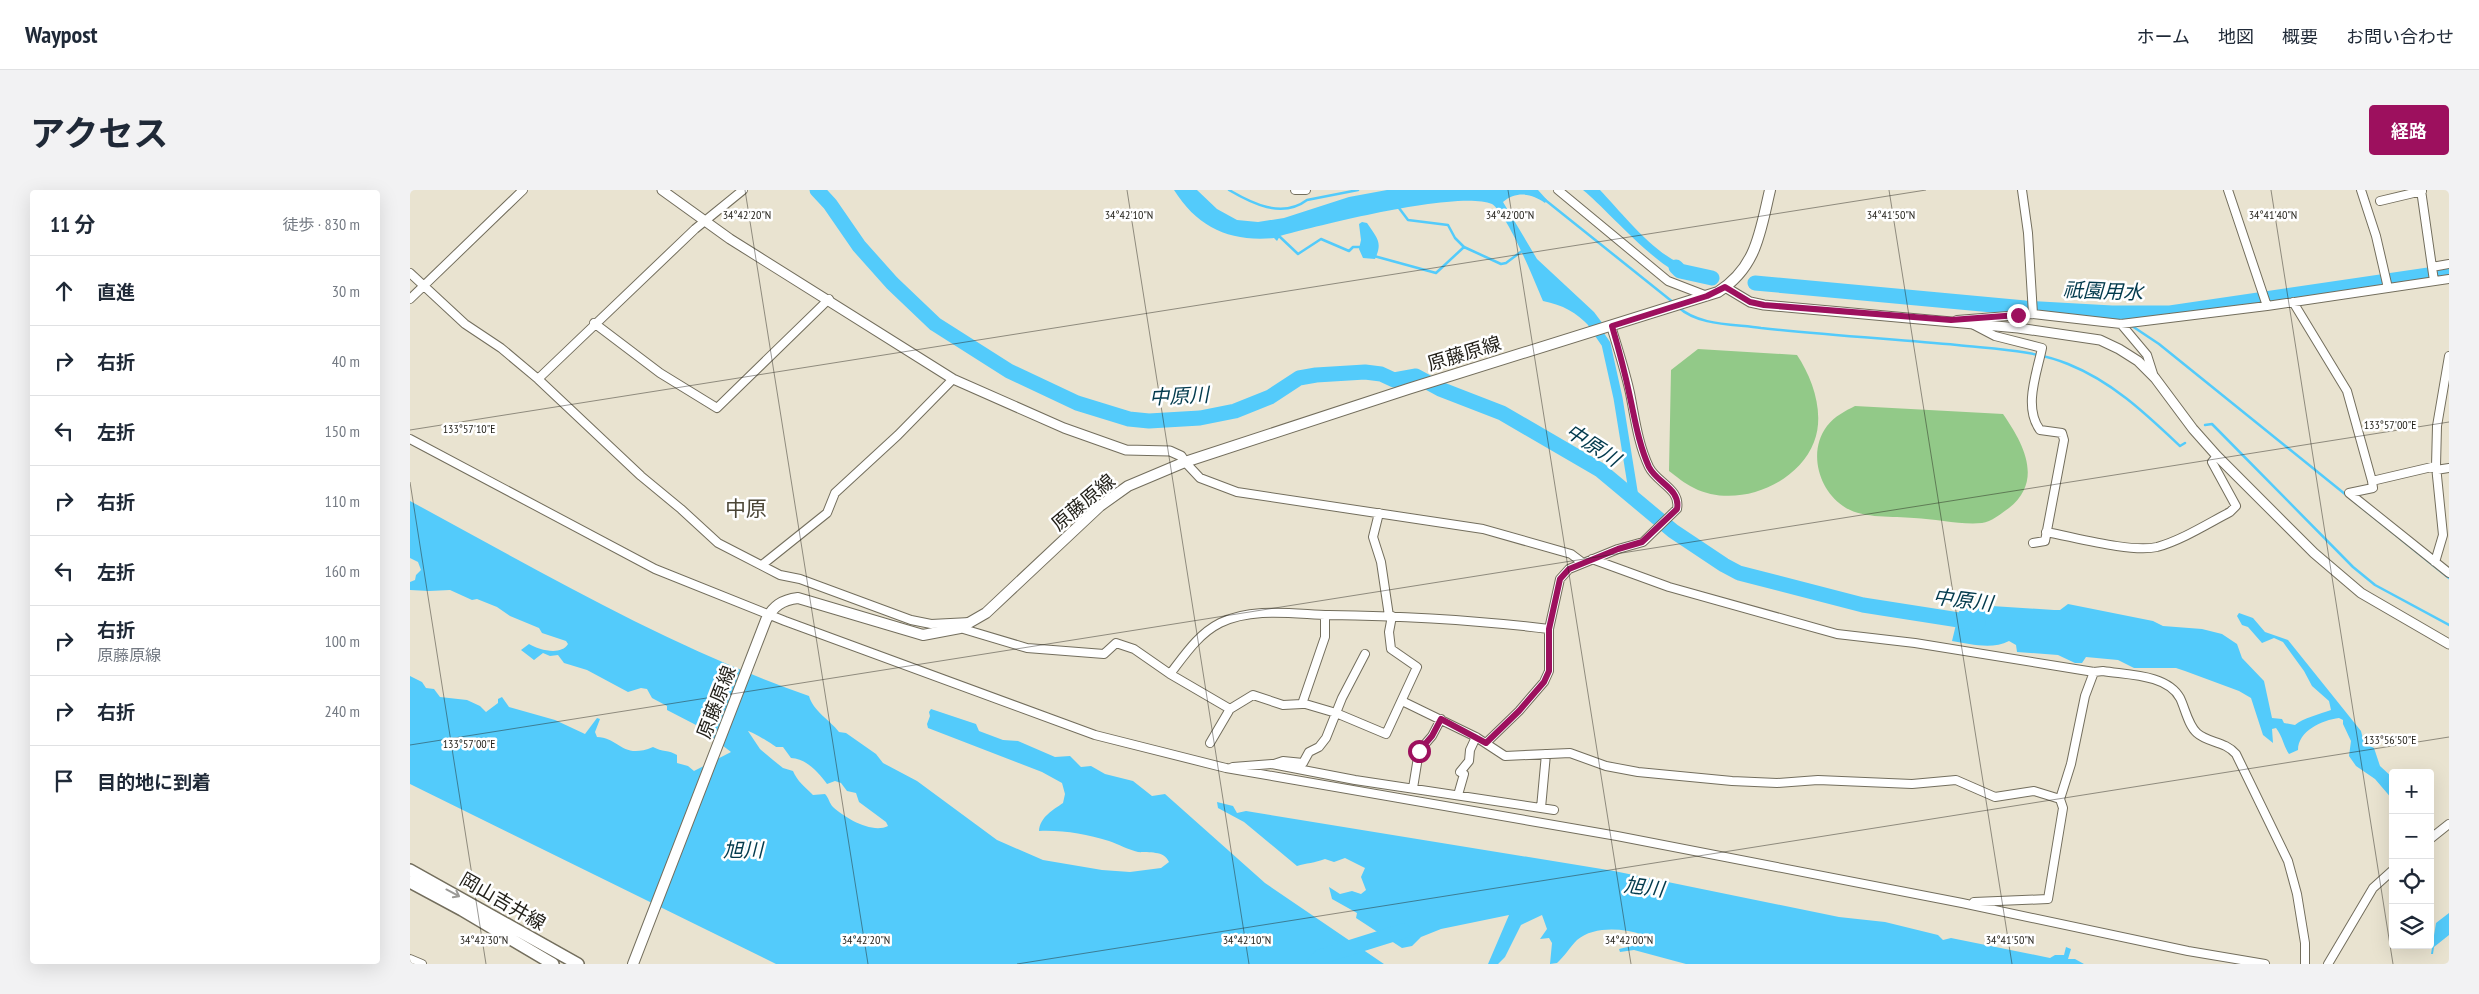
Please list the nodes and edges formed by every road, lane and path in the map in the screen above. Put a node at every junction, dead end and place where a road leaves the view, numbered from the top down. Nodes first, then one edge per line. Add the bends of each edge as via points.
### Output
1 (523, 190) edge
2 (662, 190) edge
3 (743, 190) edge
4 (1295, 190) edge
5 (1306, 190) edge
6 (1558, 190) edge
7 (1770, 190) edge
8 (2022, 190) edge
9 (2228, 190) edge
10 (2361, 190) edge
11 (2421, 191) edge
12 (2380, 201) dead end
13 (706, 220) junction
14 (2449, 264) edge
15 (410, 273) edge
16 (2433, 274) junction
17 (2449, 280) edge
18 (2388, 284) junction
19 (425, 285) junction
20 (1725, 287) junction
21 (1707, 296) junction
22 (410, 299) edge
23 (829, 299) junction
24 (2267, 302) junction
25 (2293, 302) junction
26 (2033, 310) junction
27 (1951, 320) junction
28 (1966, 322) junction
29 (594, 323) junction
30 (2126, 323) junction
31 (1608, 328) junction
32 (2449, 356) edge
33 (2155, 378) junction
34 (538, 379) junction
35 (952, 379) junction
36 (410, 439) edge
37 (2218, 456) junction
38 (1185, 462) junction
39 (2436, 468) junction
40 (2449, 468) edge
41 (2372, 481) junction
42 (1378, 513) junction
43 (2046, 532) junction
44 (2033, 543) dead end
45 (1592, 559) junction
46 (2435, 562) junction
47 (1583, 563) junction
48 (762, 564) junction
49 (2449, 573) edge
50 (1325, 615) junction
51 (1391, 616) junction
52 (767, 617) junction
53 (975, 622) junction
54 (960, 628) junction
55 (1549, 629) junction
56 (2449, 644) edge
57 (1365, 654) dead end
58 (2094, 672) junction
59 (1170, 674) junction
60 (1402, 701) junction
61 (1302, 703) junction
62 (1230, 709) junction
63 (1336, 714) junction
64 (1441, 719) junction
65 (1476, 737) junction
66 (1210, 743) dead end
67 (1486, 743) junction
68 (1546, 754) junction
69 (1272, 764) junction
70 (1226, 768) junction
71 (1413, 788) junction
72 (1458, 795) junction
73 (2060, 799) junction
74 (1541, 808) junction
75 (1554, 810) dead end
76 (2449, 824) edge
77 (2434, 836) edge
78 (410, 870) edge
79 (2389, 874) edge
80 (410, 882) edge
81 (1962, 902) junction
82 (410, 959) edge
83 (422, 964) edge
84 (554, 964) edge
85 (578, 964) edge
86 (633, 964) edge
87 (2264, 964) edge
88 (2304, 964) edge
89 (2328, 964) edge

1 - 19 street
2 - 13 street
3 - 13 street
4 - 5 street
6 - 21 street via 1668,281
7 - 20 main road, 原藤原線 via 1752,254 1743,272
8 - 26 street
9 - 24 street
10 - 18 street
11 - 12 street
11 - 16 street
13 - 23 street via 745,249
13 - 29 street
14 - 16 street
15 - 19 street
16 - 17 street
16 - 18 street
18 - 25 street
19 - 22 street
19 - 34 street via 465,324
20 - 21 main road, 原藤原線
20 - 27 street via 1750,302 1764,305
21 - 31 main road, 原藤原線
23 - 29 street via 717,408 653,368
23 - 35 street
24 - 25 street
24 - 30 street
25 - 41 street via 2347,391
26 - 27 street
26 - 30 street
27 - 28 street
28 - 33 street via 2100,340 2138,362
28 - 43 street via 1995,336 2042,348 2031,402 2040,430 2062,433 2064,440
29 - 34 street
30 - 33 street via 2147,355
31 - 38 main road, 原藤原線
31 - 45 street via 1623,364 1649,468 1676,494 1678,502 1677,509 1642,542
32 - 39 street via 2437,426
33 - 37 street
34 - 48 street via 640,476 682,508 718,543
35 - 38 street via 1108,444 1126,450 1170,451
35 - 48 street via 835,493 827,513
36 - 52 street via 655,569
37 - 43 street via 2212,462 2236,506 2182,536 2156,547 2135,548
37 - 56 street via 2361,593
38 - 42 street via 1200,478 1236,492
38 - 53 main road, 原藤原線 via 1142,478 1115,494
39 - 40 street
39 - 41 street
39 - 46 street via 2443,534
41 - 46 street via 2373,488 2349,493
42 - 47 street via 1483,530 1572,554
42 - 51 street via 1373,537
43 - 44 street via 2045,541
45 - 47 street
45 - 58 street via 1669,587 1837,634
46 - 49 street
47 - 55 street via 1569,569 1560,579
48 - 53 street via 780,575 800,579 911,620 931,624
50 - 51 street
50 - 59 street via 1280,613 1240,616 1222,622 1207,630
50 - 61 street via 1325,637
51 - 55 street
51 - 60 street via 1391,649 1417,667
52 - 54 main road, 原藤原線 via 777,604 798,598 923,635
52 - 70 street via 1095,735
52 - 86 main road, 原藤原線
53 - 54 main road, 原藤原線
54 - 59 street via 1048,651 1104,654 1116,644 1134,649
55 - 67 street via 1549,671 1544,682
57 - 63 street
58 - 73 street
58 - 88 street via 2165,682 2179,696 2195,731 2227,745 2236,754 2288,861 2305,943
59 - 62 street
60 - 63 street via 1386,734
60 - 64 street
61 - 62 street via 1283,705 1253,696
61 - 63 street
62 - 66 street
63 - 69 street via 1326,738 1309,752 1304,763 1282,761
64 - 65 street
64 - 71 street via 1419,751
65 - 67 street
65 - 72 street via 1469,761 1460,772 1464,774
67 - 68 street via 1505,756
68 - 73 street via 1570,753 1606,766 1663,776 1777,783 1818,780 1912,784 1956,780 1995,797 2034,791
68 - 74 street
69 - 70 street
69 - 71 street
70 - 81 street via 1617,836
71 - 72 street
72 - 74 street
73 - 81 street via 2063,808 2048,899
74 - 75 street
76 - 77 street
78 -> 85 main road, 岡山吉井線
79 - 89 street via 2374,888
80 - 84 main road, 岡山吉井線
81 - 87 street via 2188,951
82 - 83 street

